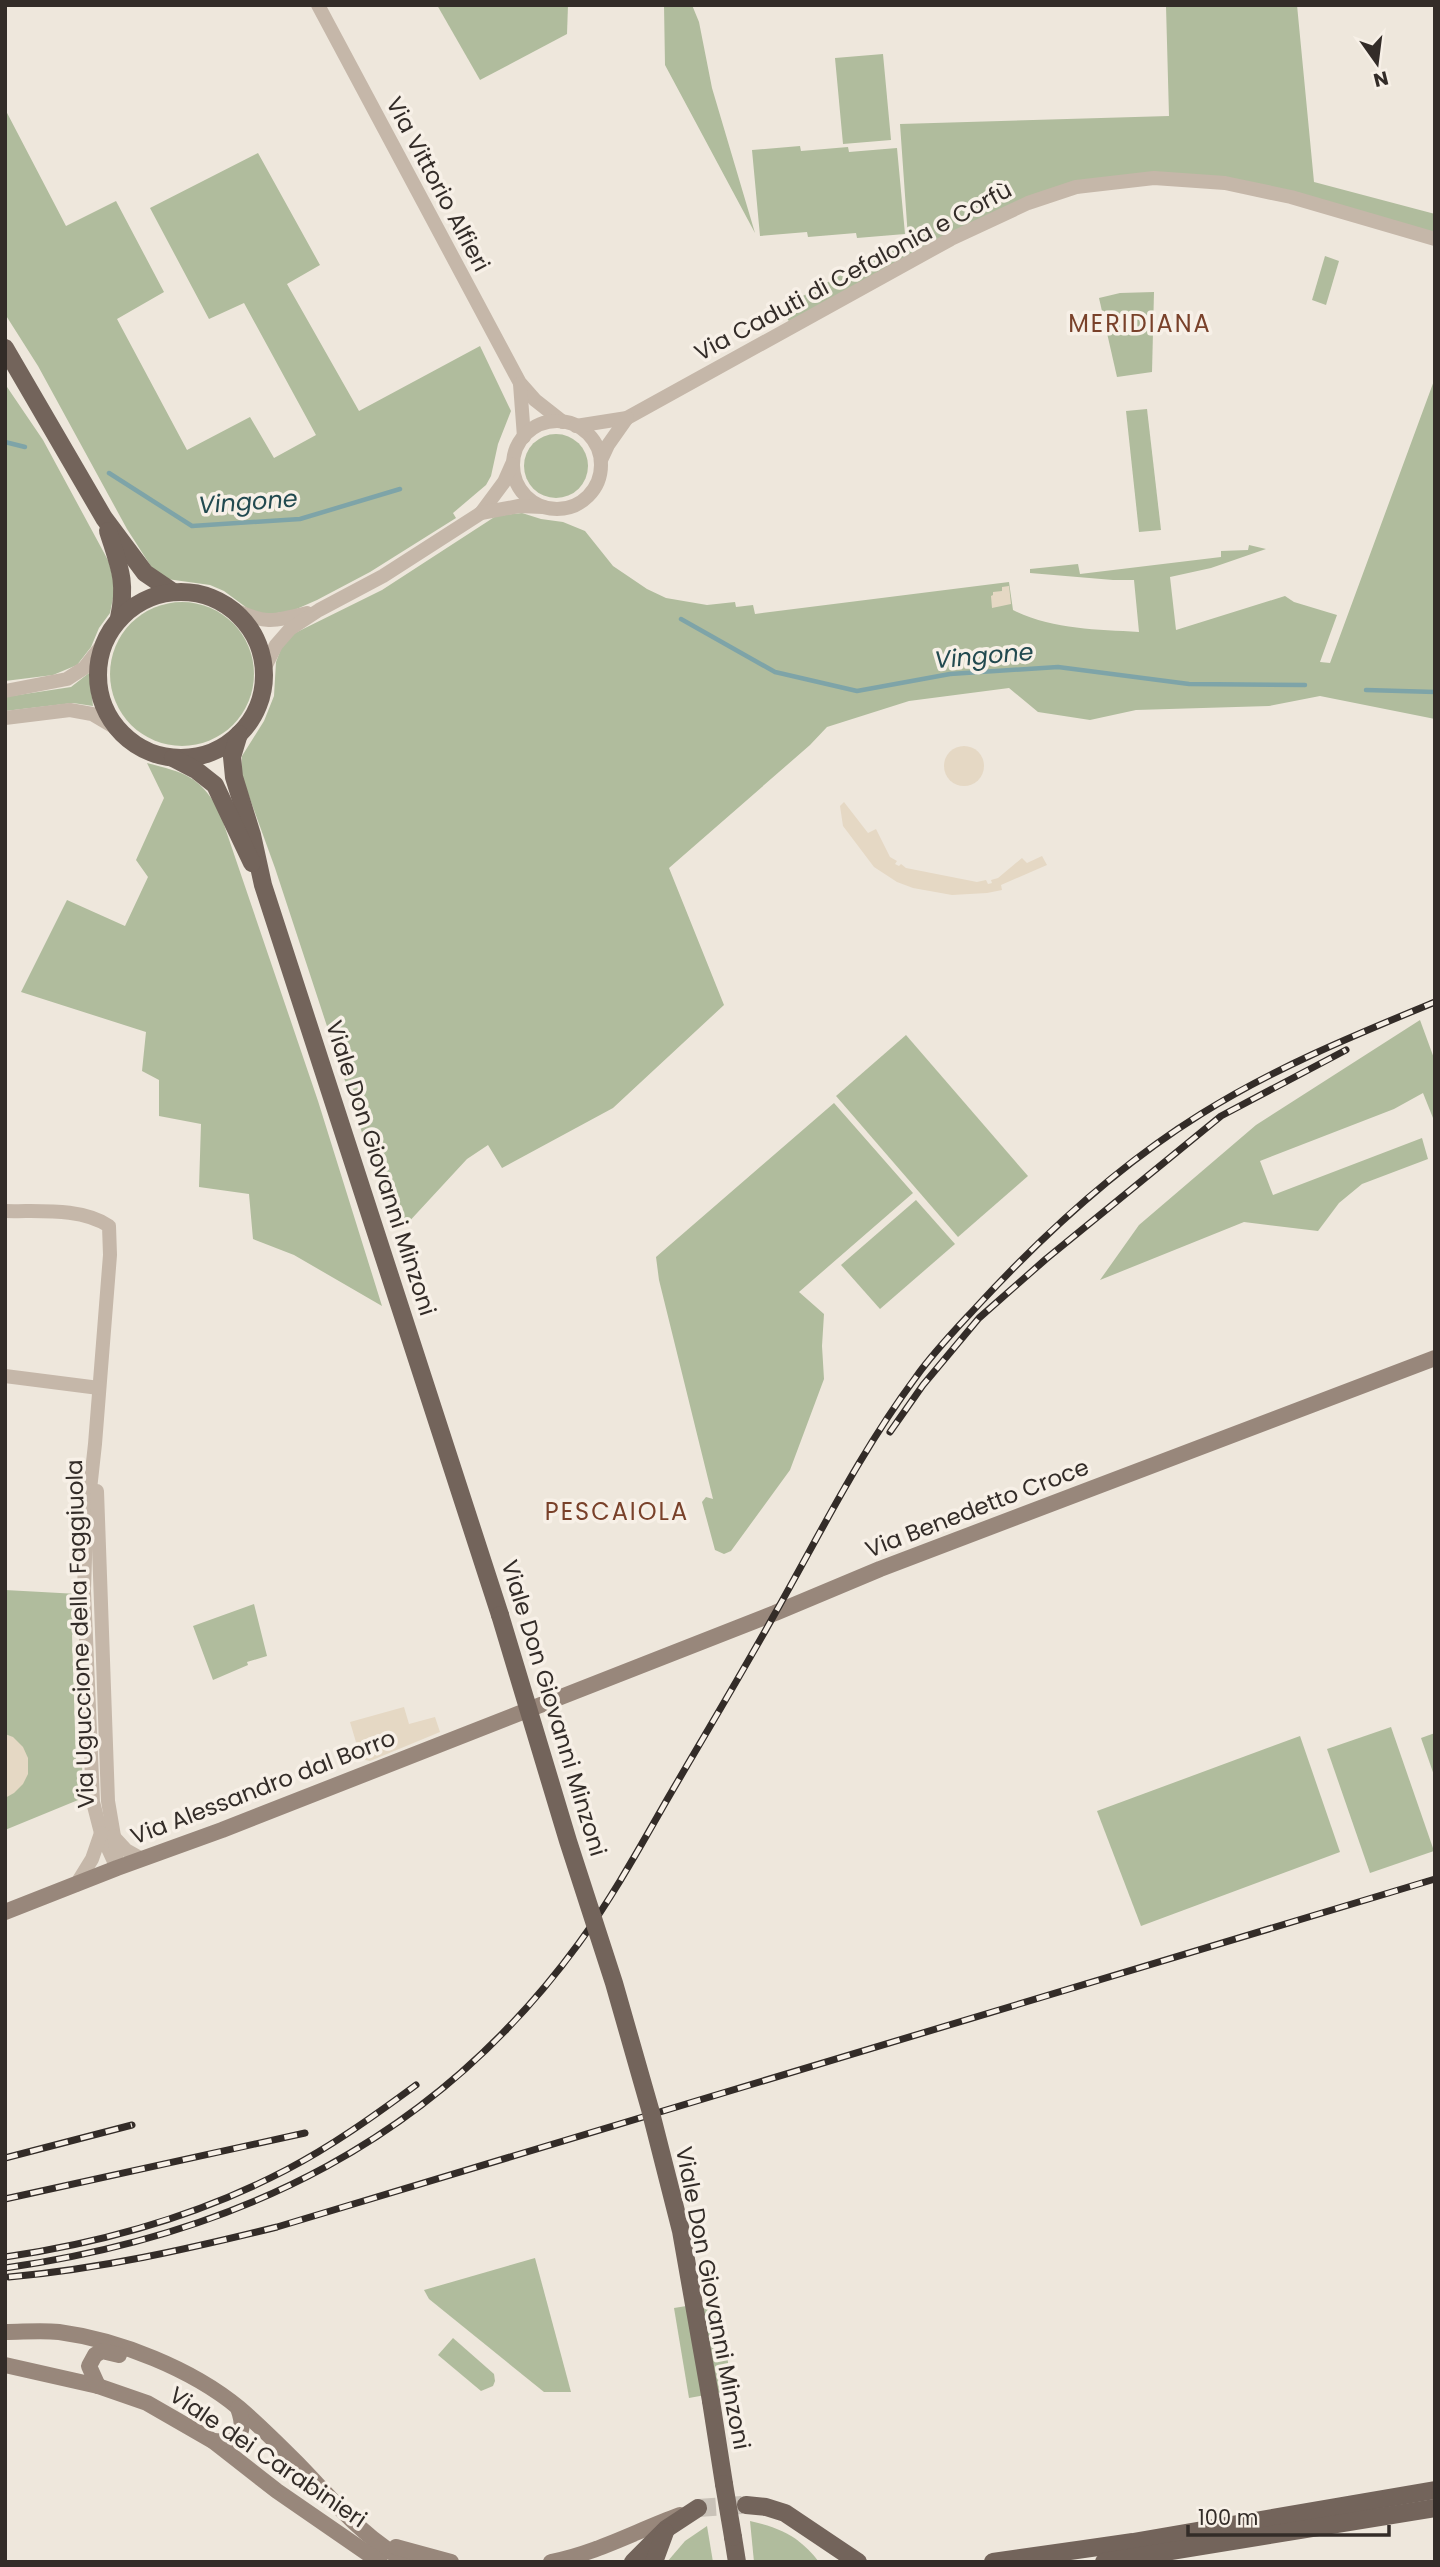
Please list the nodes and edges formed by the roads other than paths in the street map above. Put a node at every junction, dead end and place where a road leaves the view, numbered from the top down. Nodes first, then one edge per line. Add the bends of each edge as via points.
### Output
1 (318, 5) edge
2 (1435, 239) edge
3 (5, 348) edge
4 (520, 383) junction
5 (627, 418) junction
6 (570, 424) junction
7 (524, 437) junction
8 (601, 460) junction
9 (513, 461) junction
10 (543, 507) junction
11 (481, 513) junction
12 (104, 517) junction
13 (173, 592) junction
14 (232, 609) junction
15 (318, 610) junction
16 (119, 618) junction
17 (102, 645) junction
18 (264, 669) junction
19 (5, 691) edge
20 (5, 718) edge
21 (114, 727) junction
22 (239, 733) junction
23 (173, 758) junction
24 (263, 885) junction
25 (5, 1211) edge
26 (1435, 1358) edge
27 (5, 1376) edge
28 (99, 1388) junction
29 (538, 1705) joint
30 (107, 1834) junction
31 (142, 1859) junction
32 (117, 1868) junction
33 (76, 1885) junction
34 (5, 1912) edge
35 (5, 2332) edge
36 (152, 2358) junction
37 (5, 2365) edge
38 (98, 2386) junction
39 (238, 2407) junction
40 (213, 2441) junction
41 (1435, 2491) edge
42 (746, 2505) tunnel mouth
43 (698, 2508) joint
44 (1435, 2508) edge
45 (358, 2527) junction
46 (816, 2535) junction
47 (1251, 2538) junction
48 (643, 2558) edge
49 (380, 2562) edge
50 (407, 2562) edge
51 (451, 2562) edge
52 (551, 2562) edge
53 (624, 2562) edge
54 (737, 2562) edge
55 (832, 2562) edge
56 (858, 2562) edge
57 (993, 2562) edge
58 (1104, 2562) edge

1 - 4 street, Via Vittorio Alfieri
2 - 5 street, Via Caduti di Cefalonia e Corfù via 1225,183 1154,178 1076,187 1028,203 951,239
3 - 12 main road
4 - 6 street, Via Vittorio Alfieri via 535,400
4 - 7 street, Via Vittorio Alfieri
5 - 6 street, Via Caduti di Cefalonia e Corfù
5 - 8 street, Via Caduti di Cefalonia e Corfù
6 - 7 street via 549,422
6 - 8 street via 589,435
7 - 9 street
8 - 10 street via 596,486 585,499 557,509
9 - 10 street via 520,489
9 - 11 street
10 - 11 street
11 - 15 street via 383,576
12 - 13 main road via 145,573
12 - 16 main road via 123,580
13 - 14 main road via 204,595
13 - 16 main road via 144,600
14 - 15 street via 271,621
14 - 18 main road via 254,636
15 - 18 street via 290,629
16 - 17 main road
17 - 19 street via 84,668 67,679
17 - 21 main road via 97,674 102,702
18 - 22 main road via 254,715
20 - 21 street via 70,710 92,714
21 - 23 main road via 147,751
22 - 23 main road via 220,748
22 - 24 main road, Viale Don Giovanni Minzoni via 232,757 234,777
23 - 24 main road, Viale Don Giovanni Minzoni via 197,769 215,785
24 - 54 main road, Viale Don Giovanni Minzoni, bridge via 500,1615 650,2109 681,2231
25 - 28 street, Via Uguccione della Faggiuola via 79,1215 109,1226
26 - 29 main road, Via Benedetto Croce
27 - 28 street
28 - 30 street, Via Uguccione della Faggiuola via 84,1591 91,1786
29 - 31 main road, Via Alessandro dal Borro
30 - 31 street, Via Uguccione della Faggiuola
30 - 32 street, Via Uguccione della Faggiuola
30 - 33 street, Via Uguccione della Faggiuola
31 - 32 main road, Via Alessandro dal Borro
32 - 33 main road, Via Alessandro dal Borro
33 - 34 main road, Via Alessandro dal Borro
35 - 36 main road, Viale dei Carabinieri via 57,2332
36 - 38 main road via 140,2361 102,2351 89,2366
36 - 39 main road, Viale dei Carabinieri
37 - 38 main road, Viale dei Carabinieri
38 - 40 main road, Viale dei Carabinieri via 147,2403
39 - 40 main road via 240,2433 230,2442
39 - 45 main road, Viale dei Carabinieri
40 - 49 main road, Viale dei Carabinieri
41 - 47 main road
41 - 57 main road
42 - 46 main road via 785,2513
43 - 48 main road via 666,2529
43 - 52 main road via 594,2552
44 - 47 main road
45 - 50 main road, Viale dei Carabinieri
45 - 51 main road, Viale dei Carabinieri via 396,2547
46 - 55 main road
46 - 56 main road
47 - 58 main road
48 - 53 main road

